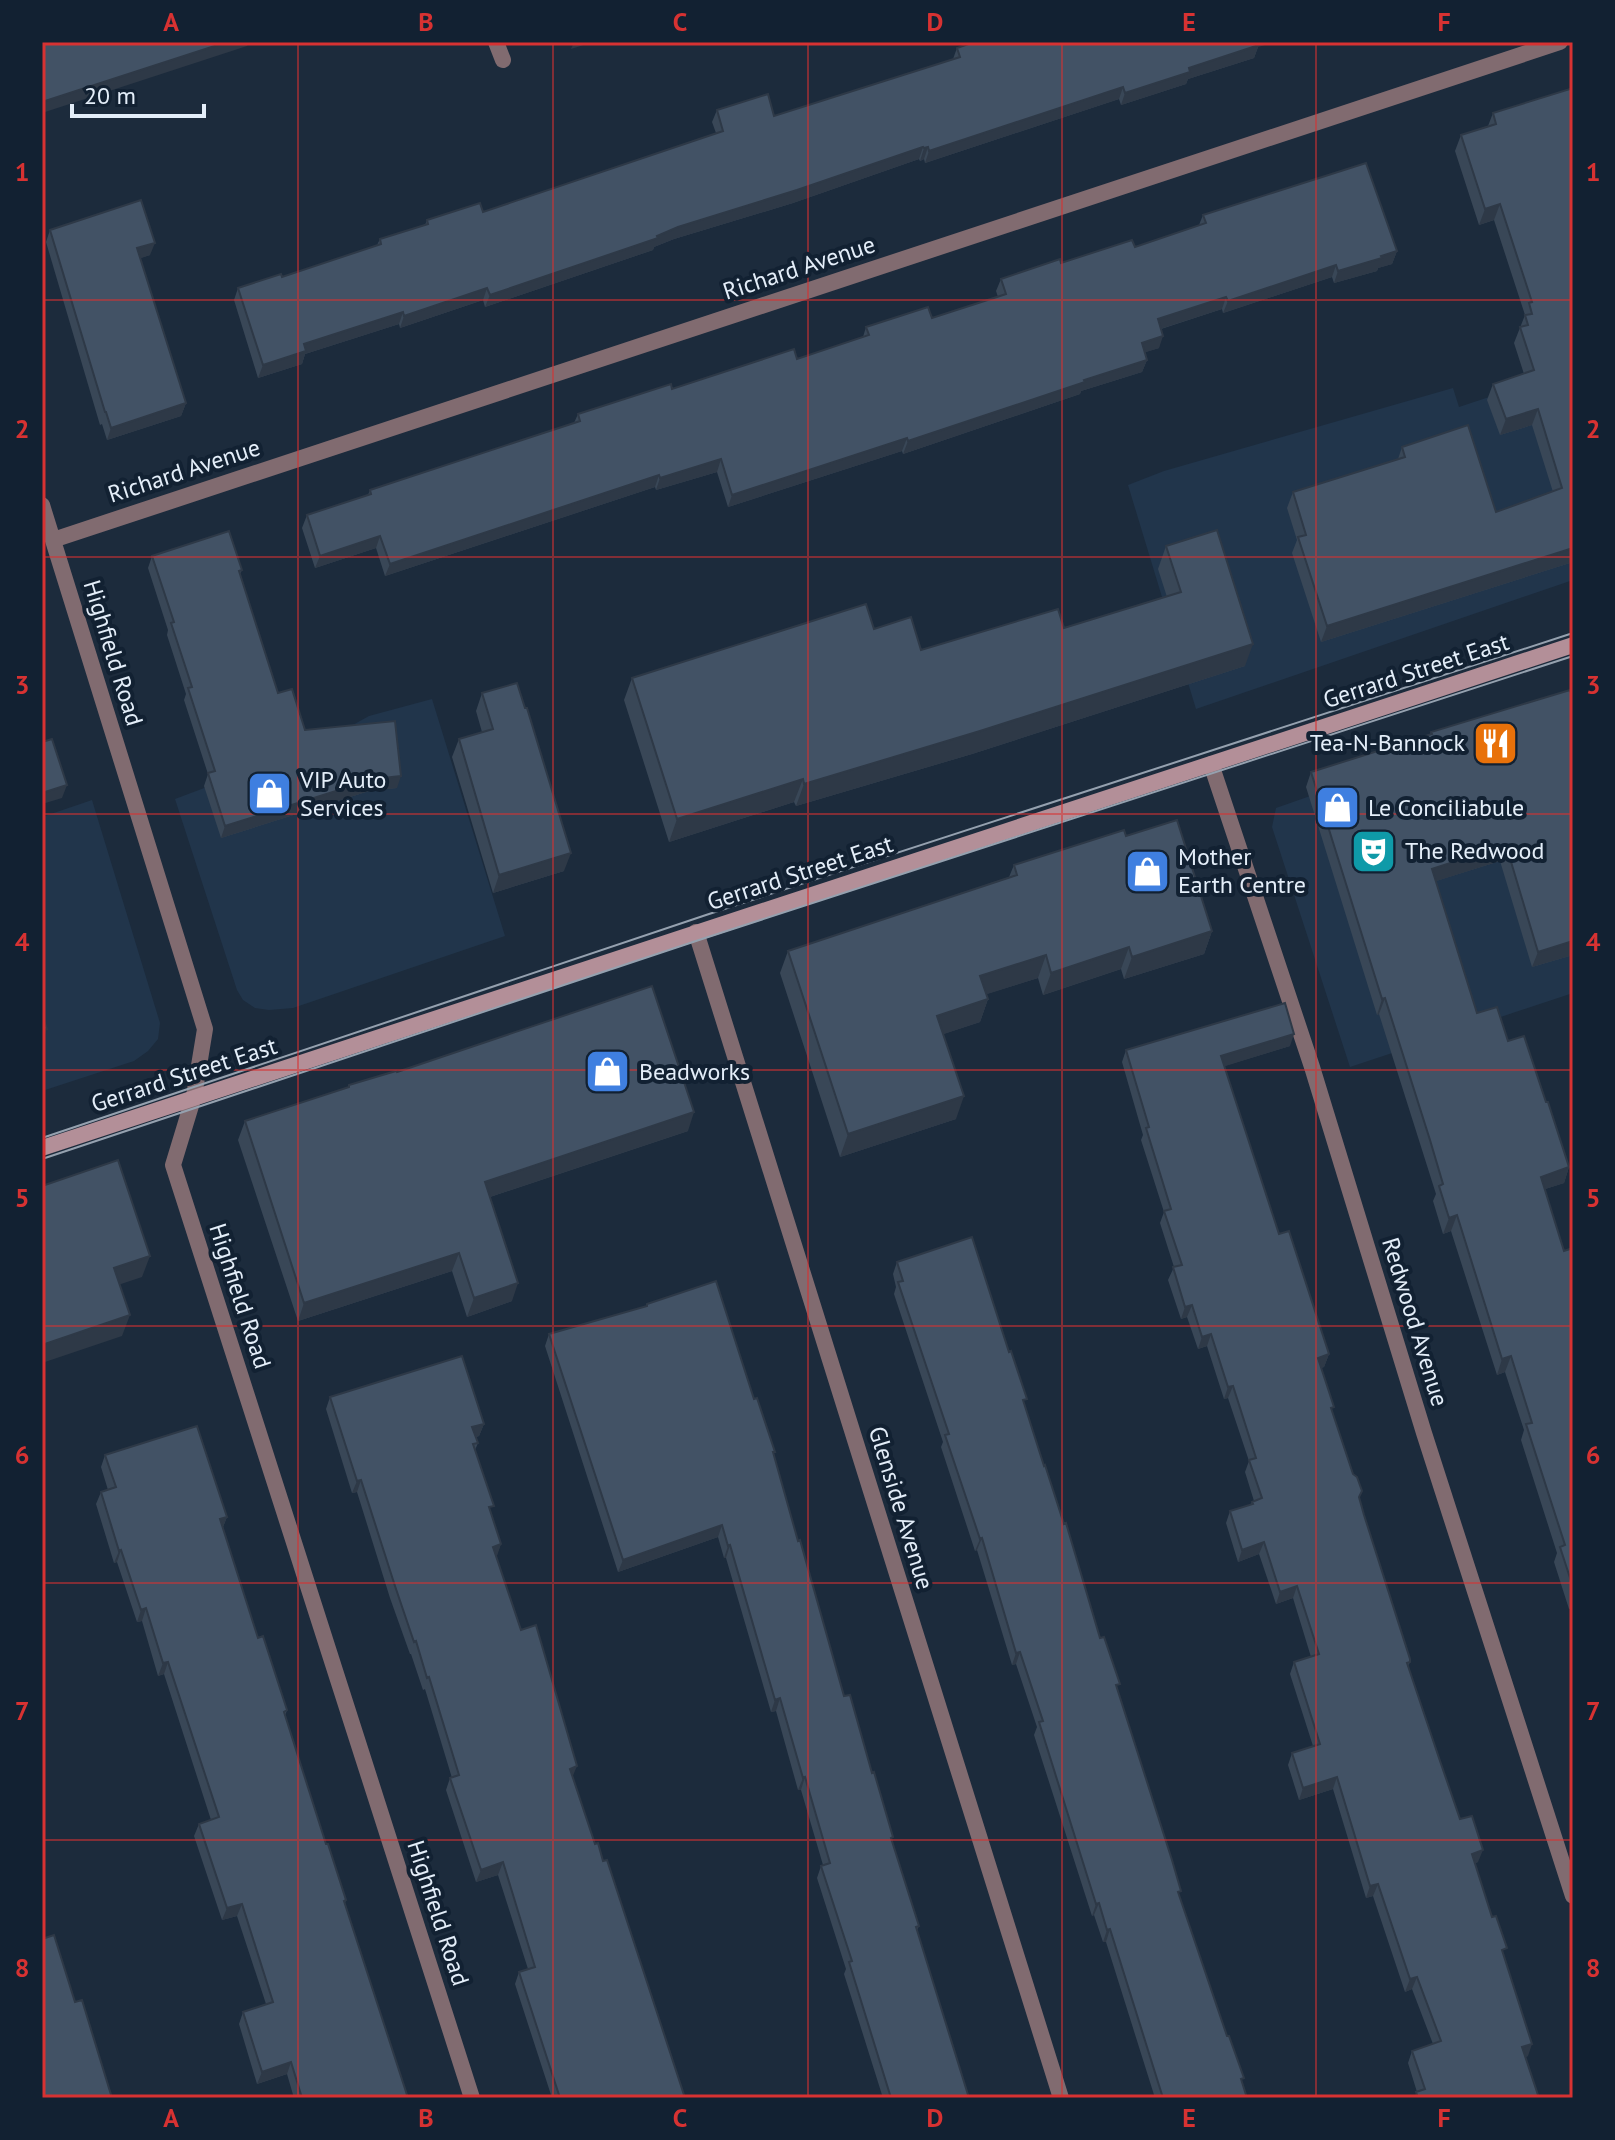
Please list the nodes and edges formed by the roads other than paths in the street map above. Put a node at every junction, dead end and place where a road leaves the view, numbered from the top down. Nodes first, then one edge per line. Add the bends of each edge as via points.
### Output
1 (496, 42) edge
2 (1560, 42) edge
3 (503, 60) dead end
4 (42, 505) edge
5 (53, 540) junction
6 (1573, 645) edge
7 (1211, 764) junction
8 (696, 932) junction
9 (194, 1096) junction
10 (42, 1148) edge
11 (1573, 1896) edge
12 (472, 2098) edge
13 (1061, 2098) edge

1 - 3 street
2 - 5 street, Richard Avenue
4 - 5 street, Highfield Road
5 - 9 street, Highfield Road via 205,1029
6 - 7 main road, Gerrard Street East
7 - 8 main road, Gerrard Street East
7 - 11 street, Redwood Avenue
8 - 9 main road, Gerrard Street East
8 - 13 street, Glenside Avenue
9 - 10 main road, Gerrard Street East
9 - 12 street, Highfield Road via 173,1165

